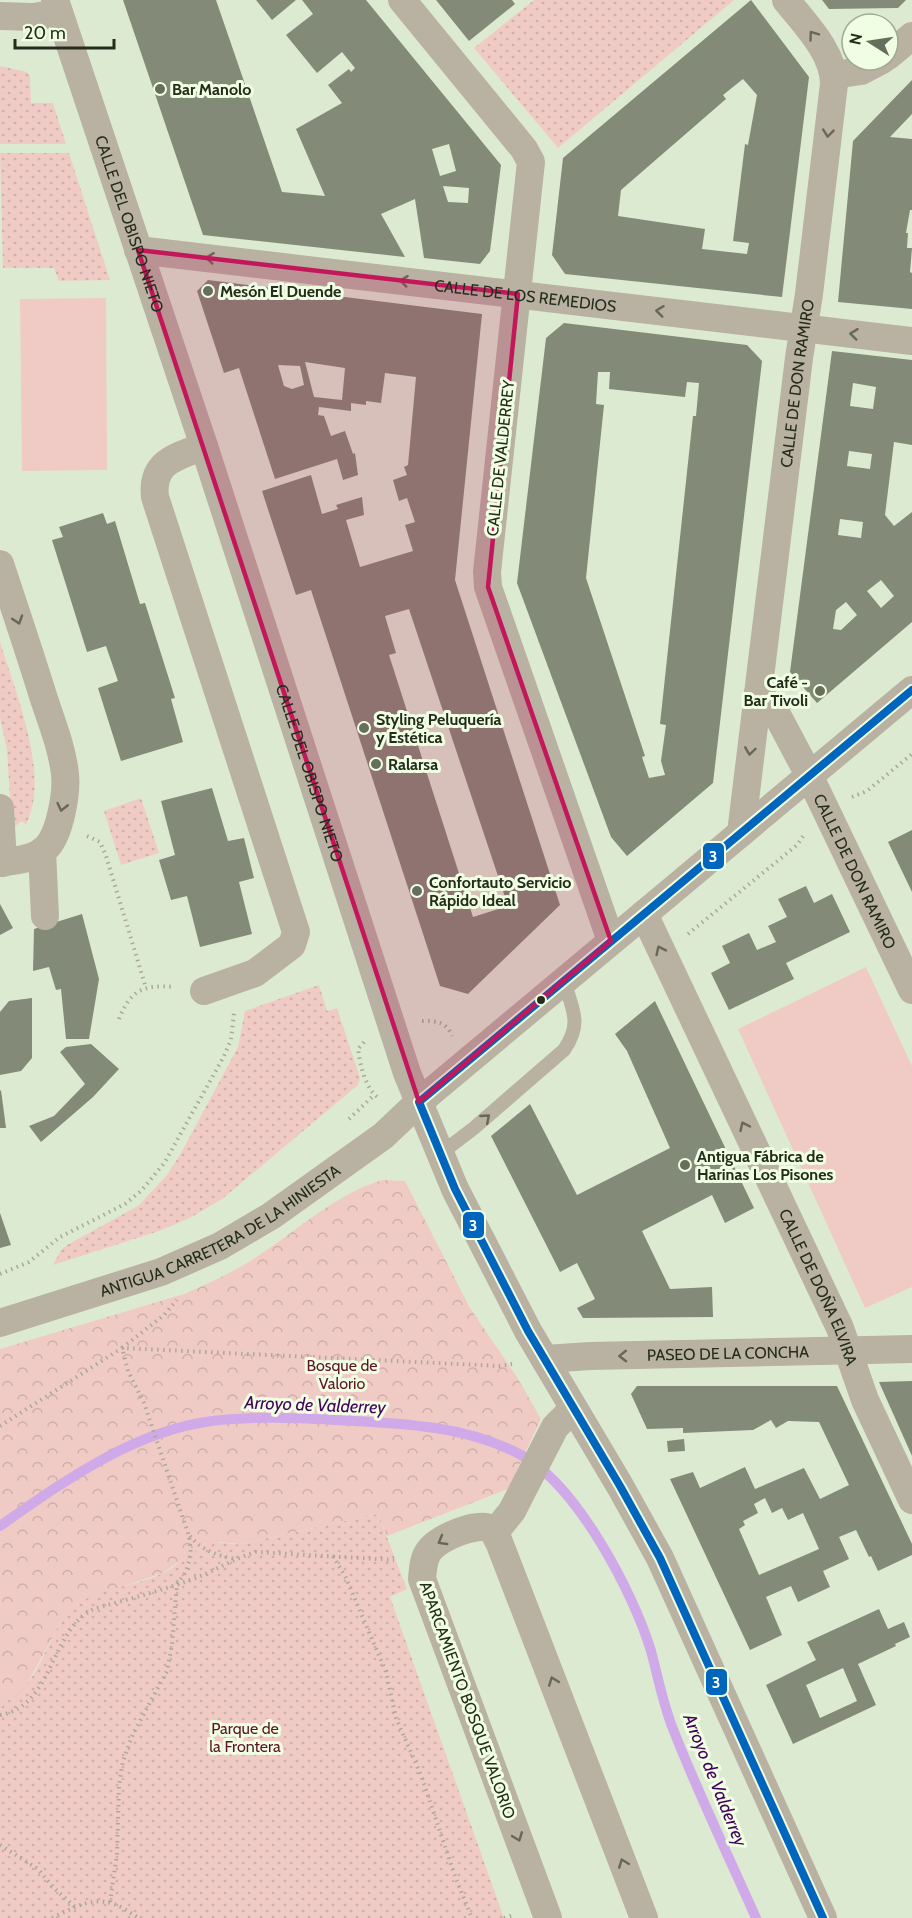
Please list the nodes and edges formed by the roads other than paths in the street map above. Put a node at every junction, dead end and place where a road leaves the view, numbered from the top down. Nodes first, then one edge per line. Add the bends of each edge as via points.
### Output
1 (402, 0) edge
2 (786, 0) edge
3 (57, 6) edge
4 (0, 16) edge
5 (912, 36) edge
6 (900, 46) edge
7 (850, 72) edge
8 (834, 75) junction
9 (138, 250) junction
10 (518, 294) junction
11 (804, 328) junction
12 (912, 340) edge
13 (204, 446) junction
14 (0, 564) edge
15 (912, 690) edge
16 (758, 693) junction
17 (809, 775) junction
18 (0, 808) edge
19 (741, 833) junction
20 (48, 843) junction
21 (2, 863) edge
22 (644, 914) junction
23 (45, 916) dead end
24 (611, 941) junction
25 (564, 981) junction
26 (912, 990) edge
27 (204, 991) road end
28 (419, 1102) junction
29 (440, 1154) junction
30 (0, 1323) edge
31 (912, 1349) edge
32 (848, 1350) junction
33 (545, 1359) junction
34 (575, 1412) junction
35 (912, 1500) edge
36 (495, 1532) junction
37 (548, 1918) edge
38 (644, 1918) edge
39 (823, 1918) edge

1 - 10 street, CALLE DE VALDERREY via 528,155 531,170
8 -> 2 street via 817,39
3 - 4 street via 33,17
3 - 9 street, CALLE DEL OBISPO NIETO
5 - 6 street
7 - 8 street
8 -> 11 street, CALLE DE DON RAMIRO
10 -> 9 street, CALLE DE LOS REMEDIOS
9 - 13 street, CALLE DEL OBISPO NIETO
11 -> 10 street, CALLE DE LOS REMEDIOS
10 - 24 street, CALLE DE VALDERREY via 488,587
12 -> 11 street, CALLE DE LOS REMEDIOS
11 - 16 street, CALLE DE DON RAMIRO
13 - 27 street via 162,467 155,480 155,497 296,932 287,950 251,975
13 - 28 street, CALLE DEL OBISPO NIETO
14 -> 20 street via 65,772 65,795
15 - 17 street, ANTIGUA CARRETERA DE LA HINIESTA
16 - 17 street, CALLE DE DON RAMIRO via 775,711
16 -> 19 street, CALLE DE DON RAMIRO
17 - 19 street, ANTIGUA CARRETERA DE LA HINIESTA
17 - 26 street, CALLE DE DON RAMIRO
18 - 21 street
19 - 22 street, ANTIGUA CARRETERA DE LA HINIESTA
20 - 21 street via 31,857
20 - 23 street
22 - 24 street, ANTIGUA CARRETERA DE LA HINIESTA
32 -> 22 street, CALLE DE DOÑA ELVIRA
24 - 25 street, ANTIGUA CARRETERA DE LA HINIESTA
25 - 28 street, ANTIGUA CARRETERA DE LA HINIESTA
29 -> 25 lane via 568,1044 575,1019
28 - 29 street, CALLE DEL OBISPO NIETO
28 - 30 street, ANTIGUA CARRETERA DE LA HINIESTA via 383,1136 271,1216 220,1246 177,1266
29 - 33 street, CALLE DEL OBISPO NIETO
31 - 32 street, PASEO DE LA CONCHA
32 -> 33 street, PASEO DE LA CONCHA
32 - 35 street, CALLE DE DOÑA ELVIRA via 865,1400
33 - 34 street, CALLE DEL OBISPO NIETO
34 - 36 street via 552,1432 524,1491
34 - 39 street, CALLE DEL OBISPO NIETO via 664,1567
36 -> 37 street, APARCAMIENTO BOSQUE VALORIO via 479,1526 441,1539 425,1560 423,1584
38 -> 36 street

